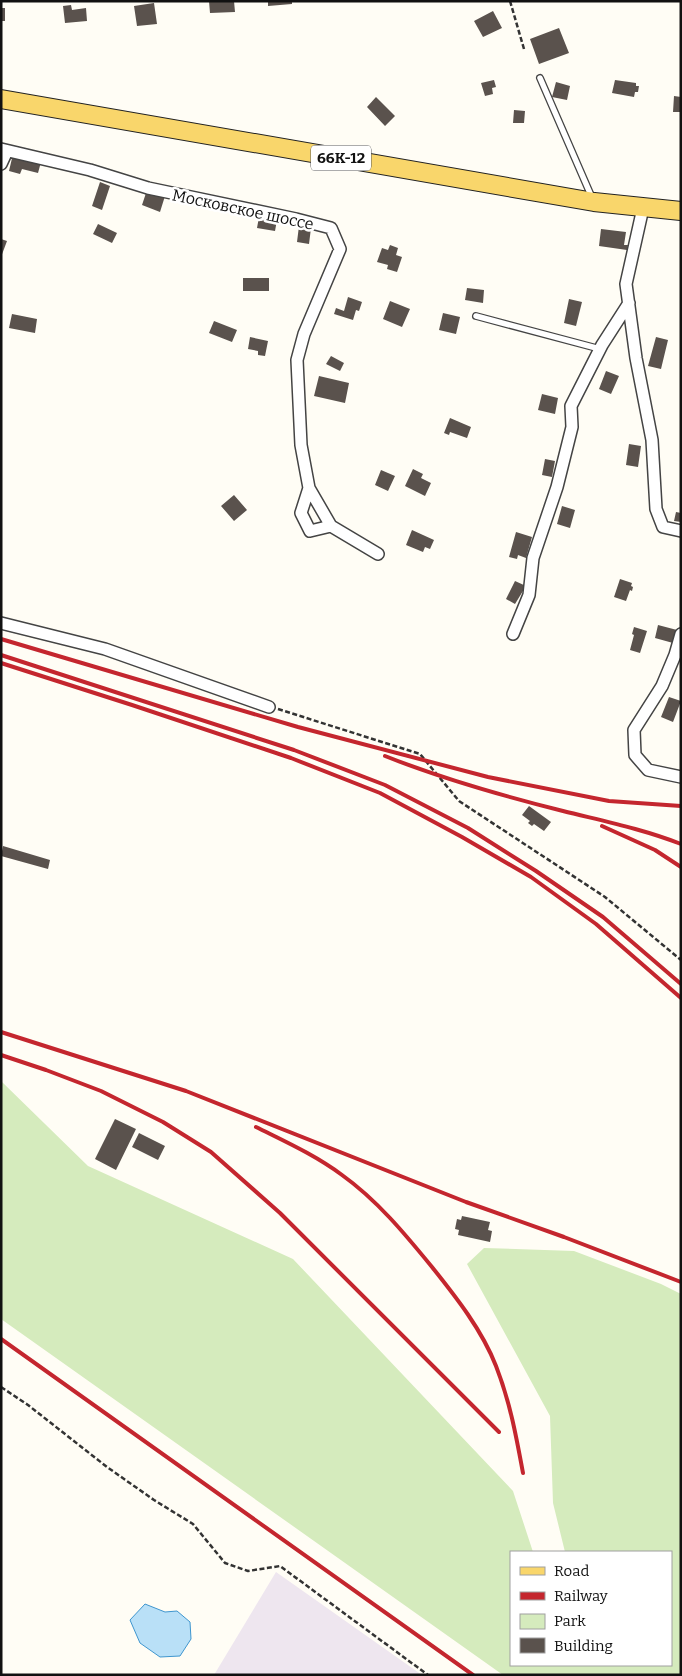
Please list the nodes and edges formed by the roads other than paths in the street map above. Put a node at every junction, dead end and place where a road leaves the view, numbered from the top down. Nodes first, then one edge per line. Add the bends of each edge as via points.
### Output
1 (540, 78) dead end
2 (1, 99) edge
3 (4, 150) edge
4 (1, 164) edge
5 (594, 202) junction
6 (643, 208) junction
7 (681, 211) edge
8 (629, 303) junction
9 (476, 316) dead end
10 (600, 349) junction
11 (309, 488) junction
12 (331, 526) junction
13 (681, 531) edge
14 (378, 554) dead end
15 (1, 623) edge
16 (513, 634) dead end
17 (681, 634) edge
18 (269, 706) road end
19 (681, 777) edge

1 - 5 lane
2 - 5 main road, 66К-12
3 - 4 street
3 - 11 street, Московское шоссе via 90,170 148,188 330,228 340,249 304,334 297,360 302,445
5 - 6 main road, 66К-12
6 - 7 main road, 66К-12
6 - 8 street via 626,284
8 - 10 street
8 - 13 street via 652,440 656,509 663,527
9 - 10 lane
10 - 16 street via 571,406 572,427 557,487 533,558 529,595
11 - 12 street, Московское шоссе
11 - 12 street via 302,513 310,531
12 - 14 street, Московское шоссе
15 - 18 street via 105,649
17 - 19 street via 662,686 634,730 635,755 648,770

